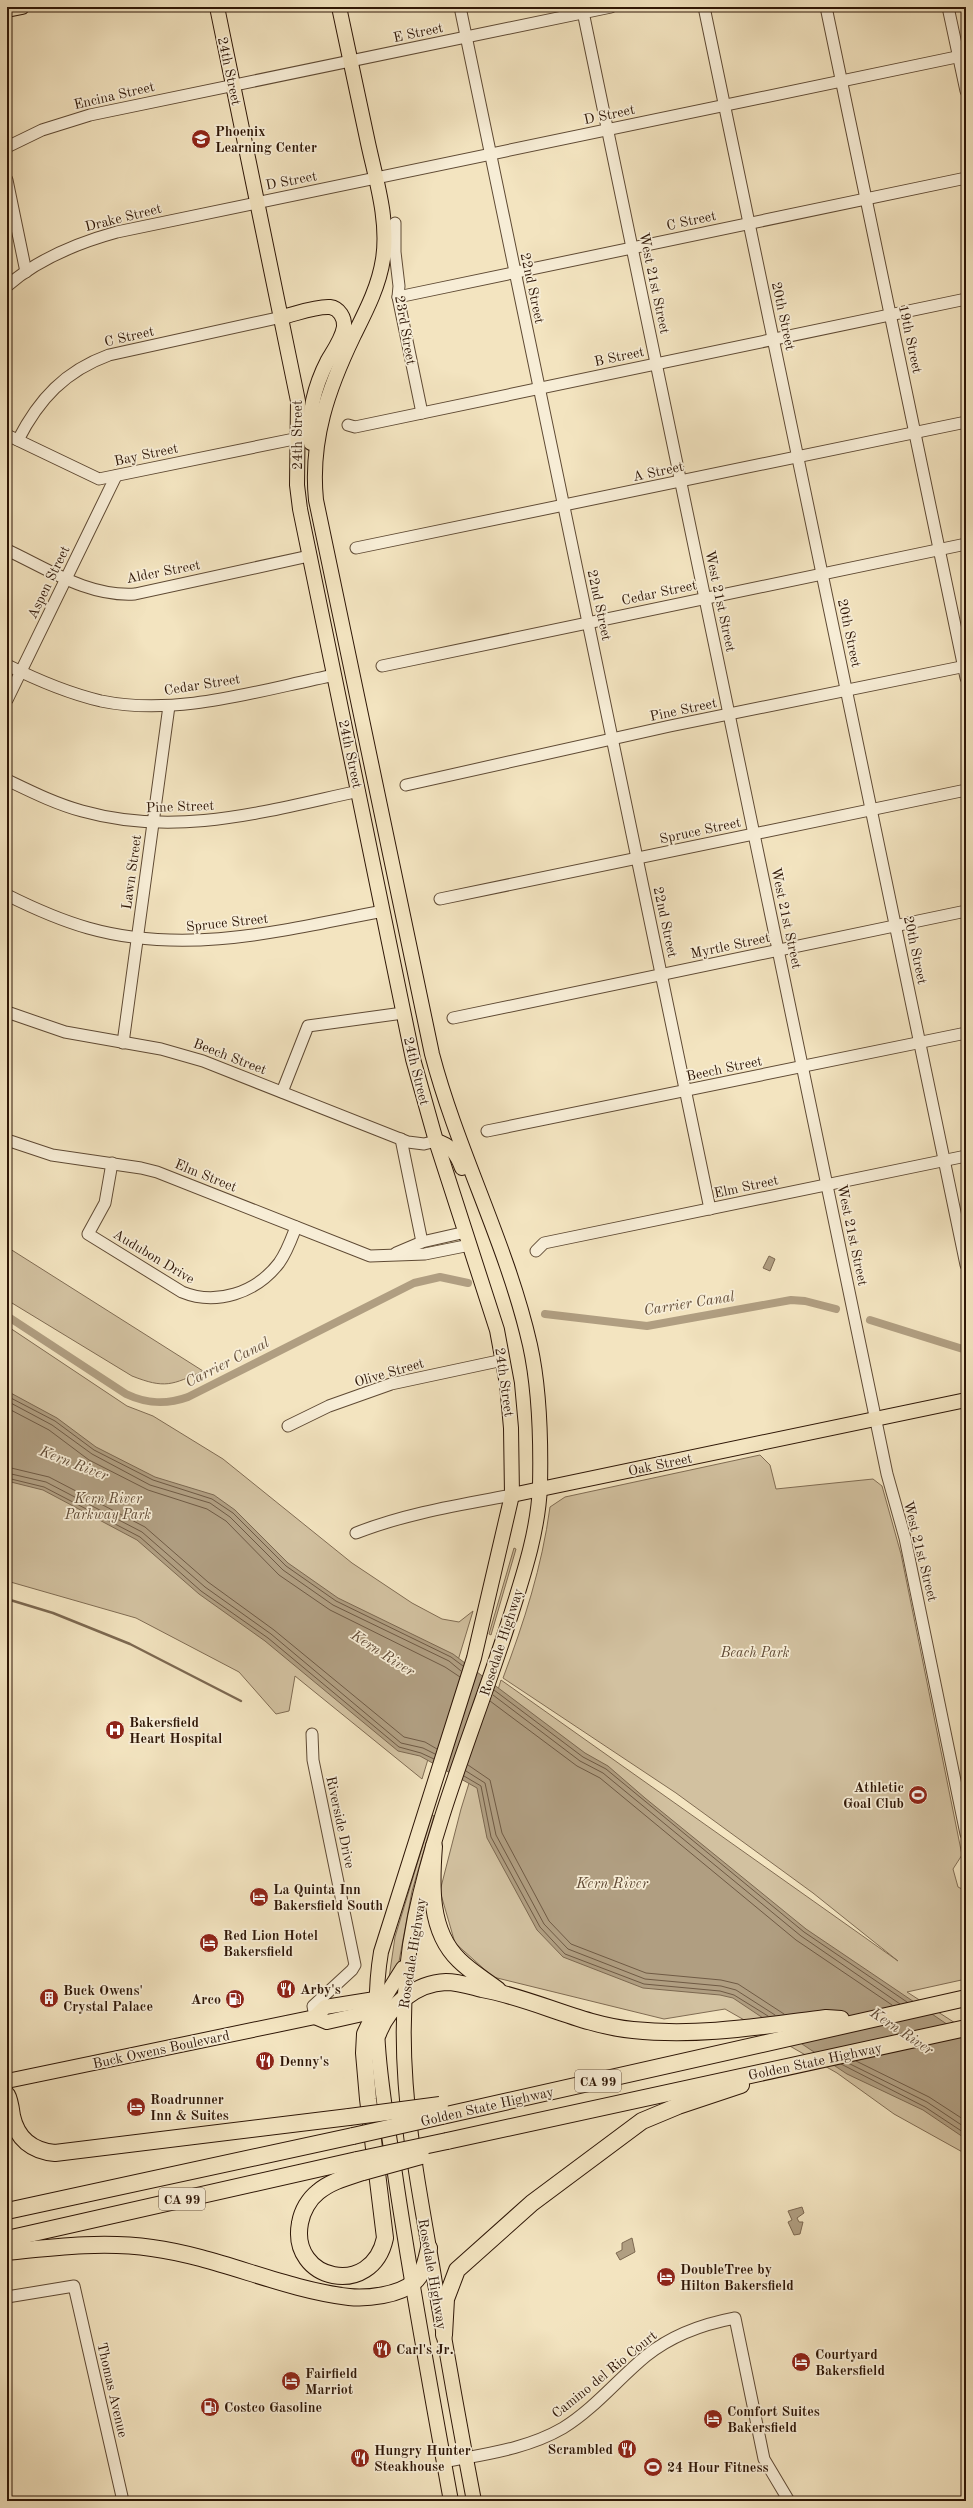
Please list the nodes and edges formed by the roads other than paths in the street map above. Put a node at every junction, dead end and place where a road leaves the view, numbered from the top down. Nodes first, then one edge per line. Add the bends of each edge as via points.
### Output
1 (22, 7) edge
2 (217, 7) edge
3 (339, 7) edge
4 (460, 7) edge
5 (610, 7) edge
6 (704, 7) edge
7 (826, 7) edge
8 (948, 7) edge
9 (7, 10) edge
10 (582, 10) edge
11 (466, 37) junction
12 (962, 56) edge
13 (351, 61) junction
14 (842, 81) junction
15 (232, 85) junction
16 (966, 91) edge
17 (725, 106) junction
18 (608, 130) junction
19 (7, 147) edge
20 (490, 154) junction
21 (376, 178) junction
22 (966, 178) edge
23 (7, 180) edge
24 (866, 198) junction
25 (257, 202) junction
26 (395, 223) dead end
27 (749, 223) junction
28 (632, 247) junction
29 (26, 272) junction
30 (515, 272) junction
31 (7, 286) edge
32 (398, 296) junction
33 (966, 299) edge
34 (890, 315) junction
35 (282, 317) junction
36 (773, 340) junction
37 (656, 364) junction
38 (539, 388) junction
39 (422, 413) junction
40 (966, 422) edge
41 (348, 425) dead end
42 (915, 433) junction
43 (7, 435) edge
44 (299, 438) junction
45 (18, 440) junction
46 (798, 457) junction
47 (315, 465) junction
48 (116, 476) junction
49 (681, 482) junction
50 (564, 506) junction
51 (966, 544) edge
52 (356, 548) dead end
53 (939, 549) junction
54 (7, 550) edge
55 (309, 556) junction
56 (822, 574) junction
57 (66, 578) junction
58 (705, 598) junction
59 (588, 622) junction
60 (7, 665) edge
61 (382, 666) dead end
62 (965, 666) edge
63 (21, 672) junction
64 (335, 675) junction
65 (966, 678) edge
66 (846, 690) junction
67 (7, 700) edge
68 (169, 706) junction
69 (729, 714) junction
70 (612, 740) junction
71 (7, 780) edge
72 (406, 785) dead end
73 (966, 790) edge
74 (360, 791) junction
75 (871, 810) junction
76 (153, 824) junction
77 (754, 834) junction
78 (637, 858) junction
79 (7, 895) edge
80 (440, 899) dead end
81 (384, 911) junction
82 (966, 911) edge
83 (895, 926) junction
84 (137, 939) junction
85 (778, 950) junction
86 (661, 974) junction
87 (7, 1012) edge
88 (403, 1013) junction
89 (453, 1018) dead end
90 (966, 1033) edge
91 (123, 1043) junction
92 (920, 1043) junction
93 (803, 1067) junction
94 (282, 1092) junction
95 (686, 1092) junction
96 (487, 1131) dead end
97 (401, 1139) junction
98 (7, 1141) edge
99 (436, 1142) junction
100 (966, 1156) edge
101 (944, 1160) junction
102 (112, 1163) junction
103 (827, 1184) junction
104 (479, 1190) junction
105 (710, 1209) junction
106 (296, 1227) junction
107 (468, 1239) junction
108 (422, 1242) junction
109 (536, 1251) dead end
110 (388, 1256) junction
111 (966, 1265) edge
112 (503, 1360) junction
113 (966, 1400) edge
114 (876, 1419) junction
115 (288, 1426) dead end
116 (540, 1489) junction
117 (512, 1494) junction
118 (356, 1533) dead end
119 (312, 1734) dead end
120 (964, 1810) edge
121 (966, 1834) edge
122 (434, 1846) junction
123 (408, 1957) junction
124 (498, 1990) junction
125 (404, 1999) junction
126 (962, 1999) edge
127 (380, 2007) junction
128 (315, 2017) junction
129 (859, 2021) junction
130 (966, 2028) edge
131 (378, 2034) joint
132 (402, 2034) junction
133 (795, 2064) junction
134 (7, 2081) edge
135 (7, 2095) edge
136 (441, 2111) junction
137 (360, 2166) junction
138 (7, 2211) edge
139 (7, 2239) edge
140 (429, 2248) junction
141 (7, 2252) edge
142 (412, 2284) junction
143 (7, 2297) edge
144 (444, 2335) junction
145 (466, 2458) junction
146 (444, 2462) junction
147 (123, 2501) edge
148 (451, 2501) edge
149 (474, 2501) edge
150 (789, 2501) edge

1 - 9 main road
2 - 15 main road, 24th Street
3 - 13 main road
4 - 11 street, 22nd Street
5 - 10 street, E Street
6 - 17 street, 20th Street
7 - 14 street, 19th Street
8 - 12 street
10 - 11 street, E Street
10 - 18 street, West 21st Street
11 - 13 street, E Street
11 - 20 street, 22nd Street
12 - 14 street, D Street
12 - 16 street
13 - 15 street, E Street
13 - 21 main road
14 - 17 street, D Street
14 - 24 street, 19th Street
15 - 19 street, Encina Street via 90,115 42,130
15 - 25 main road, 24th Street
17 - 18 street, D Street
17 - 27 street, 20th Street
18 - 20 street, D Street
18 - 28 street, West 21st Street
20 - 21 street, D Street
20 - 30 street, 22nd Street
21 - 25 street, D Street
21 - 47 main road, 24th Street via 384,228 384,258 381,272 328,391 318,434
22 - 24 street, C Street
23 - 29 street
24 - 27 street, C Street
24 - 34 street, 19th Street
25 - 29 street, Drake Street via 93,238 49,258
25 - 35 main road, 24th Street
26 - 32 street, 23rd Street
27 - 28 street, C Street
27 - 36 street, 20th Street
28 - 30 street, C Street
28 - 37 street, West 21st Street
29 - 31 street, Drake Street
30 - 32 street, C Street
30 - 38 street, 22nd Street
32 - 39 street, 23rd Street
33 - 34 street, B Street
34 - 36 street, B Street
34 - 42 street, 19th Street
35 - 44 main road, 24th Street via 298,401
35 - 45 street, C Street via 109,355 94,361 66,377 45,396
35 - 47 main road via 330,307 338,310 343,317 344,329 322,374 310,416
36 - 37 street, B Street
36 - 46 street, 20th Street
37 - 38 street, B Street
37 - 49 street, West 21st Street
38 - 39 street, B Street
38 - 50 street, 22nd Street
39 - 41 street, B Street via 355,428
40 - 42 street, A Street
42 - 46 street, A Street
42 - 53 street, 19th Street
43 - 45 street, Bay Street
44 - 48 street, Bay Street
44 - 55 main road, 24th Street via 298,496
45 - 48 street, Bay Street via 99,479
46 - 49 street, A Street
46 - 56 street, 20th Street
47 - 104 main road, 24th Street via 318,512 430,1047 447,1105
48 - 57 street, Aspen Street
49 - 50 street, A Street
49 - 58 street, West 21st Street
50 - 52 street, A Street
50 - 59 street, 22nd Street
51 - 53 street, Cedar Street
53 - 56 street, Cedar Street
53 - 62 street, 19th Street
54 - 57 street, Alder Street
55 - 57 street, Alder Street via 135,594 108,594
55 - 64 main road, 24th Street
56 - 58 street, Cedar Street
56 - 66 street, 20th Street
57 - 63 street, Aspen Street
58 - 59 street, Cedar Street
58 - 69 street, West 21st Street
59 - 61 street, Cedar Street
59 - 70 street, 22nd Street
60 - 63 street, Cedar Street
62 - 65 street, 19th Street
62 - 66 street, Pine Street
63 - 67 street, Aspen Street
63 - 68 street, Cedar Street via 55,687 102,701
64 - 68 street, Cedar Street via 198,703
64 - 74 main road, 24th Street
66 - 69 street, Pine Street
66 - 75 street, 20th Street
68 - 76 street, Lawn Street
69 - 70 street, Pine Street
69 - 77 street, West 21st Street
70 - 72 street, Pine Street
70 - 78 street, 22nd Street
71 - 76 street, Pine Street via 40,796 82,811 109,818
73 - 75 street, Spruce Street
74 - 76 street, Pine Street via 225,820
74 - 81 main road, 24th Street
75 - 77 street, Spruce Street
75 - 83 street, 20th Street
76 - 84 street, Lawn Street
77 - 78 street, Spruce Street
77 - 85 street, West 21st Street
78 - 80 street, Spruce Street
78 - 86 street, 22nd Street
79 - 84 street, Spruce Street via 64,920
81 - 84 street, Spruce Street via 223,940 173,942
81 - 88 main road, 24th Street
82 - 83 street, Myrtle Street
83 - 85 street, Myrtle Street
83 - 92 street, 20th Street
84 - 91 street, Lawn Street
85 - 86 street, Myrtle Street
85 - 93 street, West 21st Street
86 - 89 street, Myrtle Street
86 - 95 street, 22nd Street
87 - 91 street, Beech Street via 65,1032
88 - 94 street via 308,1026
88 - 99 main road, 24th Street
90 - 92 street, Beech Street
91 - 94 street, Beech Street via 182,1054
92 - 93 street, Beech Street
92 - 101 street, 20th Street
93 - 95 street, Beech Street
93 - 103 street, West 21st Street
94 - 97 street, Beech Street
95 - 96 street, Beech Street
95 - 105 street, 22nd Street
97 - 99 street, Beech Street via 418,1144
97 - 108 street
98 - 102 street, Elm Street via 52,1155
99 - 104 main road via 446,1144 452,1149 466,1178
99 - 107 main road, 24th Street
100 - 101 street, Elm Street
101 - 103 street, Elm Street
101 - 111 street, 20th Street
102 - 106 street, Elm Street via 157,1172
102 - 106 street, Audubon Drive via 105,1203 88,1234 182,1292 193,1296 217,1299 259,1281 278,1264
103 - 105 street, Elm Street
103 - 114 street, West 21st Street
104 - 116 main road, 24th Street via 514,1286 531,1352 538,1403
105 - 109 street, Elm Street via 544,1243
106 - 110 street, Elm Street via 362,1254
107 - 108 street, Elm Street
107 - 110 street, Elm Street via 426,1254
107 - 112 main road, 24th Street via 489,1302
108 - 110 street, Elm Street
112 - 115 street, Olive Street via 385,1386 329,1406
112 - 117 main road, 24th Street via 511,1420
113 - 114 main road, Oak Street
114 - 116 main road, Oak Street
114 - 120 street, West 21st Street via 893,1500 905,1538
116 - 117 main road, Oak Street
116 - 122 main road, Rosedale Highway via 531,1548 498,1656
117 - 118 street, Oak Street via 423,1511
117 - 127 main road, Rosedale Highway via 474,1658 381,1952
119 - 128 street, Riverside Drive via 313,1760 355,1964 352,1970 313,2006
120 - 121 street, West 21st Street
122 - 123 main road, Rosedale Highway via 415,1918
122 - 124 highway via 432,1883 440,1928 458,1959
123 - 125 main road, Rosedale Highway
123 - 127 main road
124 - 125 highway via 444,1982 421,1989
124 - 129 highway via 600,2023 631,2030 663,2033 709,2032 826,2018
125 - 127 highway
125 - 132 main road, Rosedale Highway
126 - 129 highway, Golden State Highway / CA 99
127 - 128 main road, Buck Owens Boulevard via 327,2022
127 - 131 highway
127 - 132 main road
127 - 137 highway via 364,2034 364,2053 385,2238 383,2248 375,2262 361,2272 346,2276 324,2273 303,2252 299,2235 301,2216 310,2200 319,2191
128 - 134 main road, Buck Owens Boulevard
129 - 136 highway, Golden State Highway / CA 99 via 463,2111
130 - 133 highway, Golden State Highway / CA 99
131 - 142 main road, Rosedale Highway via 391,2148
132 - 140 main road, Rosedale Highway via 409,2131
133 - 137 highway, Golden State Highway / CA 99, bridge via 550,2118
133 - 144 highway via 660,2113 627,2130 532,2203 457,2270 446,2299
135 - 136 highway, bridge via 20,2137 35,2148 55,2153 349,2117
136 - 138 highway, Golden State Highway / CA 99, bridge via 353,2136
137 - 139 highway, CA 99
140 - 142 highway via 422,2272
140 - 144 main road, Rosedale Highway
141 - 142 highway via 88,2245 152,2248 191,2255 300,2286 350,2297 400,2290
142 - 146 main road, Rosedale Highway
143 - 147 street, Thomas Avenue via 74,2286
144 - 145 main road, Rosedale Highway
145 - 146 street, Camino del Rio Court
145 - 149 main road, Rosedale Highway
145 - 150 street, Camino del Rio Court via 514,2449 549,2436 579,2416 661,2346 693,2329 735,2318 764,2459
146 - 148 main road, Rosedale Highway

